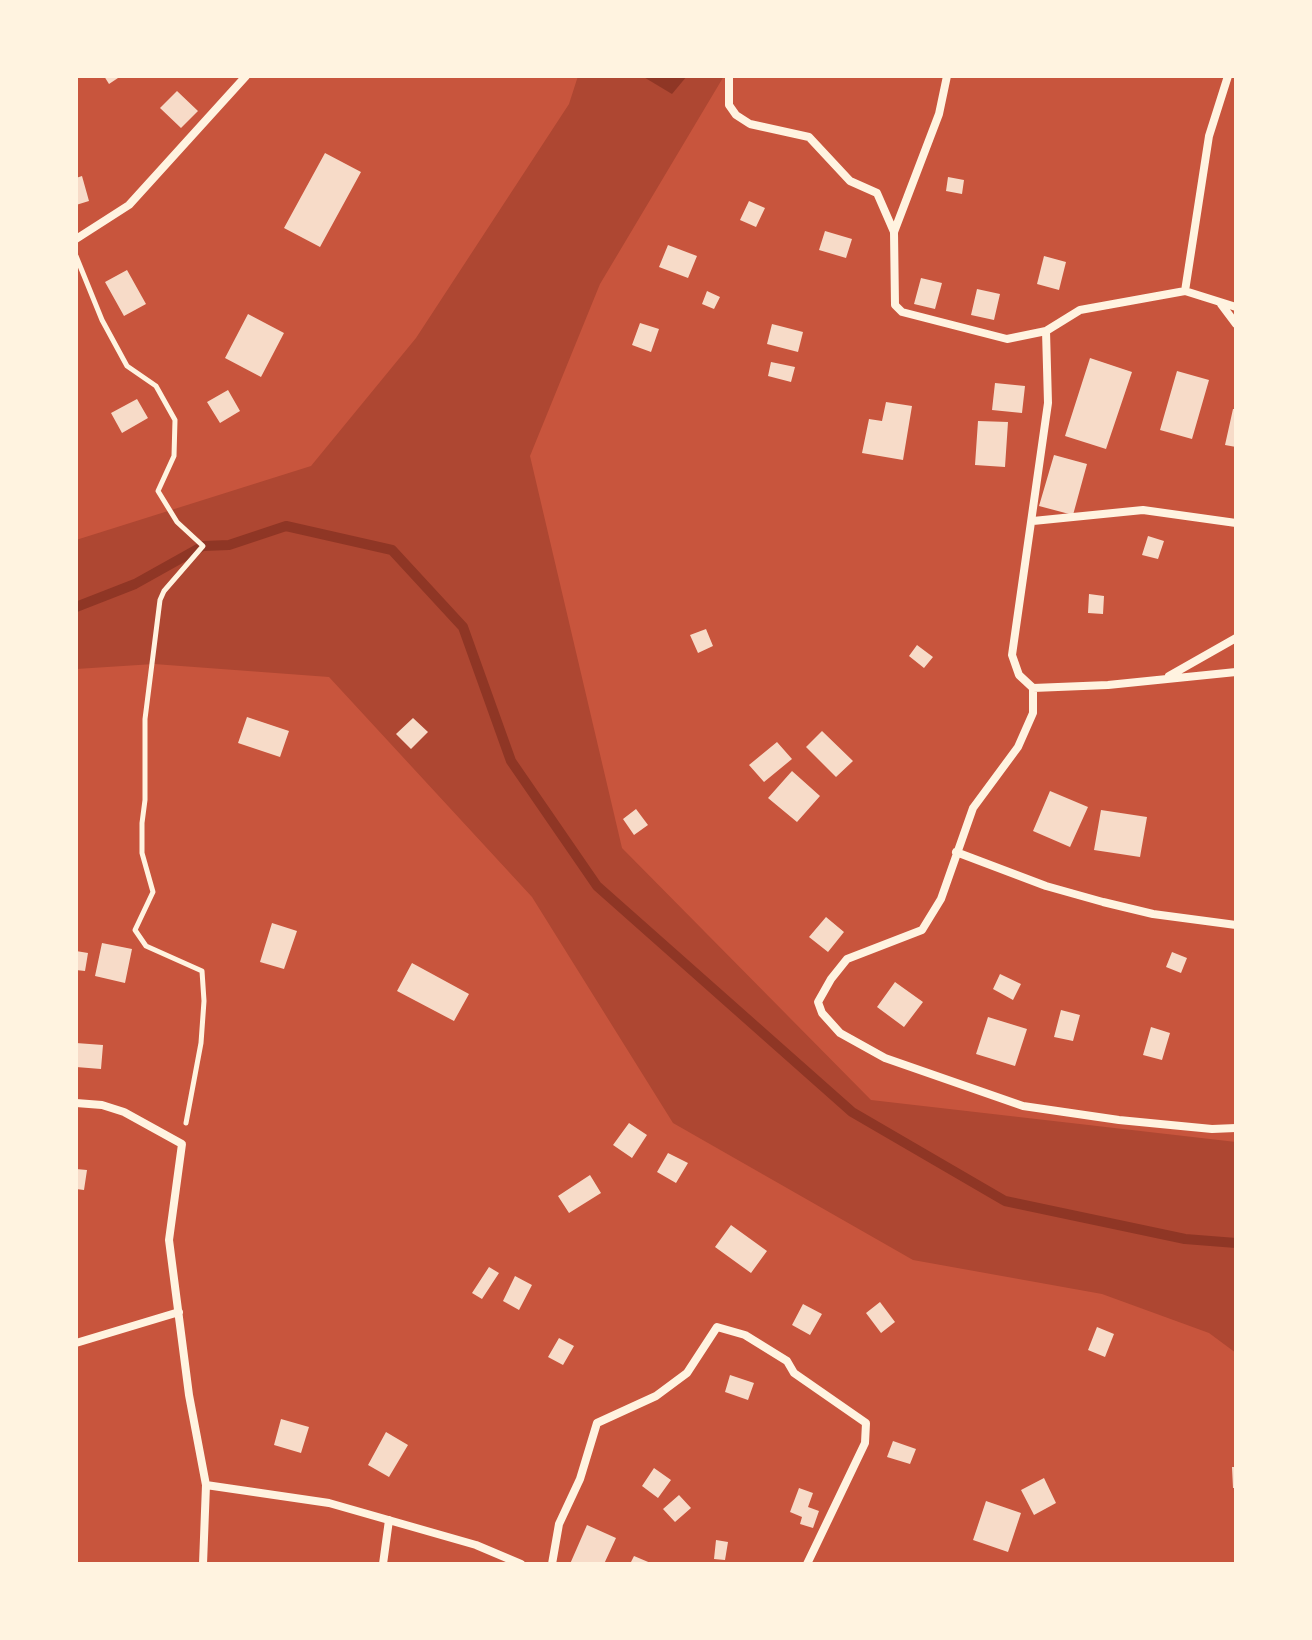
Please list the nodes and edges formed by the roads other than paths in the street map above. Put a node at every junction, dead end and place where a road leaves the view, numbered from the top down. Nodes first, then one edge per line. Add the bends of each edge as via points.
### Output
1 (246, 76) edge
2 (729, 76) edge
3 (947, 76) edge
4 (1228, 76) edge
5 (894, 232) junction
6 (76, 239) edge
7 (1185, 291) junction
8 (1221, 304) junction
9 (1236, 307) edge
10 (1236, 324) edge
11 (1046, 331) junction
12 (1033, 521) junction
13 (1236, 523) edge
14 (1236, 638) edge
15 (1236, 672) edge
16 (1165, 679) junction
17 (1033, 688) junction
18 (956, 852) junction
19 (1236, 925) edge
20 (76, 1103) edge
21 (1236, 1128) edge
22 (179, 1312) junction
23 (76, 1343) edge
24 (206, 1485) junction
25 (389, 1520) junction
26 (203, 1564) edge
27 (383, 1564) edge
28 (521, 1564) edge
29 (552, 1564) edge
30 (807, 1564) edge

1 - 6 street via 129,205
2 - 5 street via 729,105 736,115 750,124 809,137 850,181 877,193
3 - 5 street via 939,114
4 - 7 street via 1209,136
5 - 11 street via 893,295 902,312 1007,339
7 - 8 street
7 - 11 street via 1080,310
8 - 9 street
8 - 10 street
11 - 12 street via 1048,403
12 - 13 street via 1143,510
12 - 17 street via 1012,655 1019,675
14 - 16 street
15 - 16 street
16 - 17 street
17 - 18 street via 1033,713 1018,747 973,808
18 - 19 street via 1103,902
18 - 21 street via 941,899 922,930 857,952 831,979 818,1002 840,1033 920,1073 1023,1106 1119,1120
20 - 22 street via 124,1112 182,1144 169,1240
22 - 23 street
22 - 24 street
24 - 25 street via 329,1503
24 - 26 street
25 - 27 street
25 - 28 street
29 - 30 street via 559,1524 597,1423 656,1396 687,1373 717,1327 745,1335 787,1361 794,1373 866,1423 865,1443

